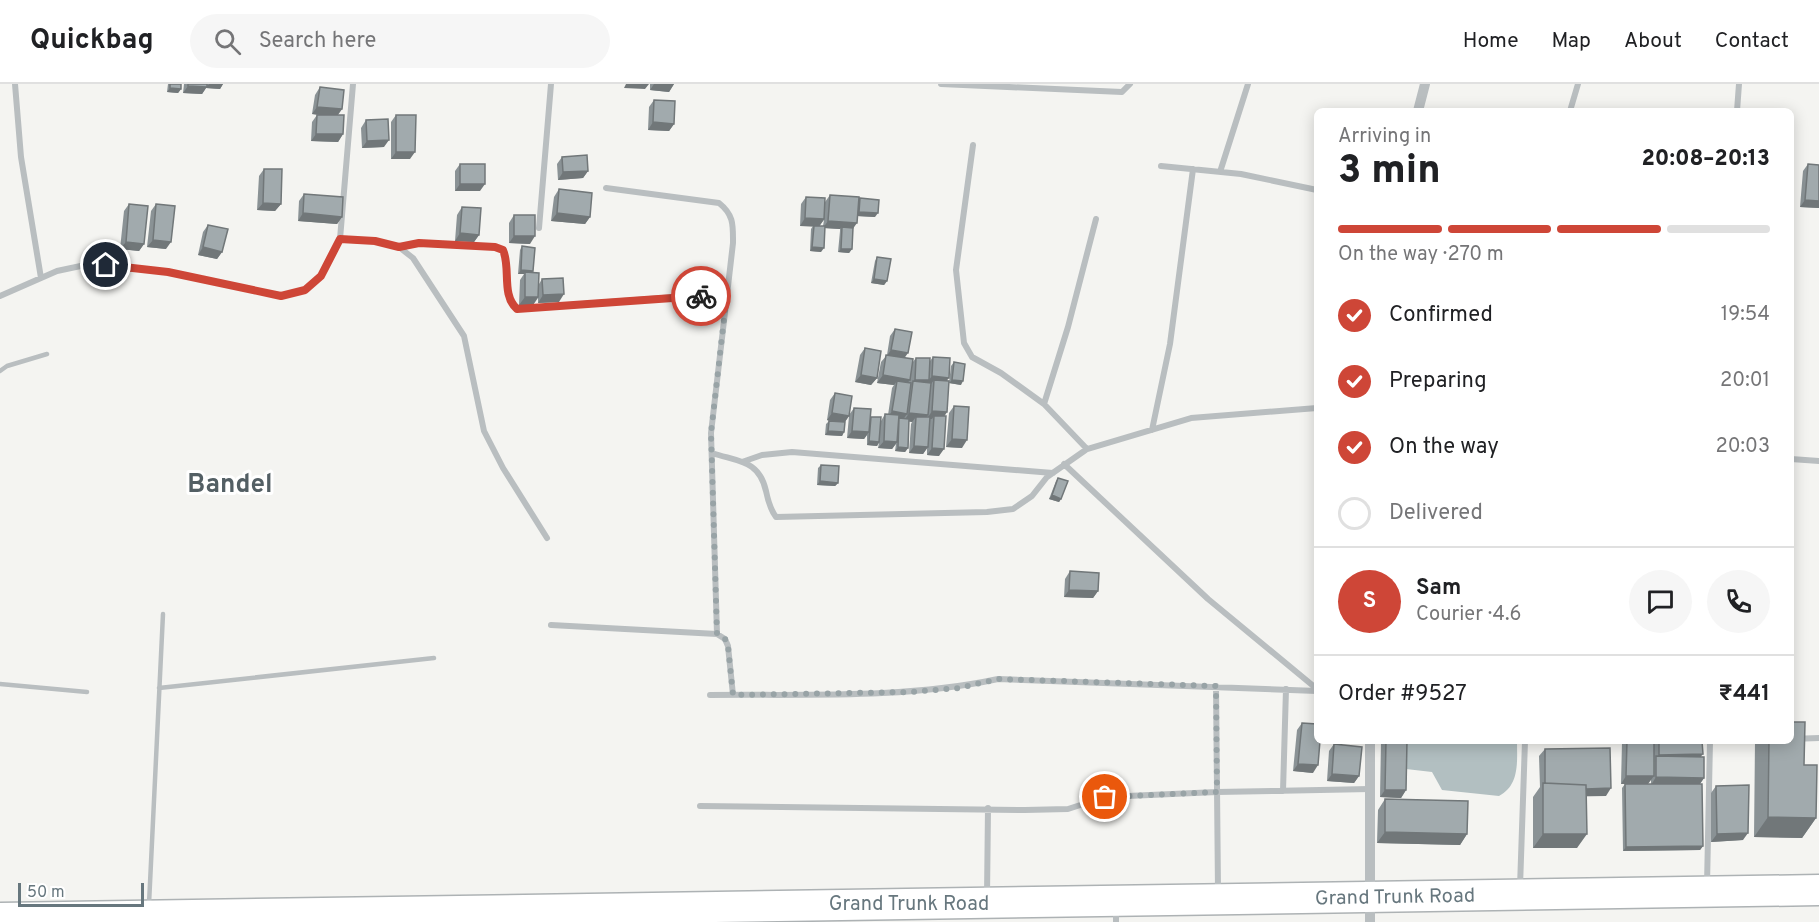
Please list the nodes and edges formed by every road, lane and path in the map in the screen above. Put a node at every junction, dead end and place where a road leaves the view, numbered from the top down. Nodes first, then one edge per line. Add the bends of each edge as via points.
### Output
1 (15, 84) edge
2 (353, 84) edge
3 (551, 84) edge
4 (941, 84) edge
5 (1130, 84) edge
6 (1248, 84) edge
7 (1425, 84) edge
8 (1578, 84) edge
9 (1739, 84) edge
10 (964, 85) edge
11 (1419, 108) edge
12 (1571, 108) edge
13 (1737, 108) edge
14 (973, 145) dead end
15 (1161, 166) dead end
16 (1193, 169) junction
17 (1220, 172) junction
18 (606, 188) dead end
19 (1314, 188) edge
20 (1096, 219) dead end
21 (539, 228) dead end
22 (340, 239) junction
23 (399, 247) junction
24 (42, 278) junction
25 (727, 293) junction
26 (0, 296) edge
27 (47, 354) dead end
28 (0, 371) edge
29 (1044, 404) junction
30 (1314, 408) edge
31 (1152, 430) junction
32 (1087, 449) junction
33 (712, 453) junction
34 (1794, 459) edge
35 (1819, 461) edge
36 (740, 462) junction
37 (1065, 464) junction
38 (1054, 472) junction
39 (547, 538) dead end
40 (163, 614) dead end
41 (551, 625) dead end
42 (717, 634) junction
43 (434, 658) dead end
44 (0, 684) edge
45 (1216, 686) junction
46 (1314, 687) edge
47 (159, 688) junction
48 (1286, 689) junction
49 (1314, 690) edge
50 (87, 692) dead end
51 (710, 695) dead end
52 (733, 695) junction
53 (1819, 738) edge
54 (1794, 739) edge
55 (1370, 744) edge
56 (1525, 744) edge
57 (1710, 744) edge
58 (1370, 789) junction
59 (1283, 791) junction
60 (1217, 792) junction
61 (700, 806) dead end
62 (988, 808) junction
63 (1819, 890) edge
64 (1707, 891) junction
65 (1520, 894) junction
66 (1218, 900) junction
67 (987, 903) junction
68 (1370, 909) edge
69 (1116, 912) edge
70 (149, 916) junction
71 (414, 917) edge
72 (0, 918) edge
73 (106, 919) edge

1 - 24 street via 21,157
2 - 22 street
3 - 21 street
4 - 10 street
5 - 10 street via 1122,92
6 - 17 street
7 - 11 street
8 - 12 street
9 - 13 street
14 - 29 street via 956,270 963,343 972,357
15 - 16 street
16 - 17 street
16 - 31 street via 1170,344
17 - 19 street
18 - 25 street via 719,203 730,211 733,243
20 - 29 street
22 - 23 street
22 - 24 street via 321,276 305,290 281,296 123,265 90,264
23 - 25 street via 419,243 503,250 508,295 517,309
23 - 39 street via 413,258 464,336 484,431 502,468
24 - 26 street
25 - 33 street
27 - 28 lane
29 - 32 street
30 - 31 street via 1191,418
31 - 32 street
32 - 37 street
33 - 36 street
33 - 42 street
34 - 35 street
36 - 38 street via 792,452
36 - 38 street via 756,467 762,476 770,509 776,517 794,518 1013,509 1032,496
37 - 38 street
37 - 46 street via 1208,598
40 - 47 lane
41 - 42 street
42 - 52 street via 728,646
43 - 47 lane
44 - 50 lane
45 - 48 street
45 - 52 street via 998,679 959,688 911,692
45 - 60 street
47 - 70 lane
48 - 49 street
48 - 59 street
51 - 52 street
53 - 54 street
55 - 58 street
56 - 65 street
57 - 64 street
58 - 59 street
58 - 68 street
59 - 60 street
60 - 62 street via 1105,797 1068,808
60 - 66 street
61 - 62 street
62 - 67 street
63 - 64 main road, Grand Trunk Road
64 - 65 main road, Grand Trunk Road
65 - 68 main road, Grand Trunk Road
66 - 68 main road, Grand Trunk Road
66 - 69 main road, Grand Trunk Road
67 - 69 main road, Grand Trunk Road
67 - 71 main road, Grand Trunk Road via 908,908
70 - 71 main road, Grand Trunk Road
70 - 73 main road, Grand Trunk Road
72 - 73 main road, Grand Trunk Road

